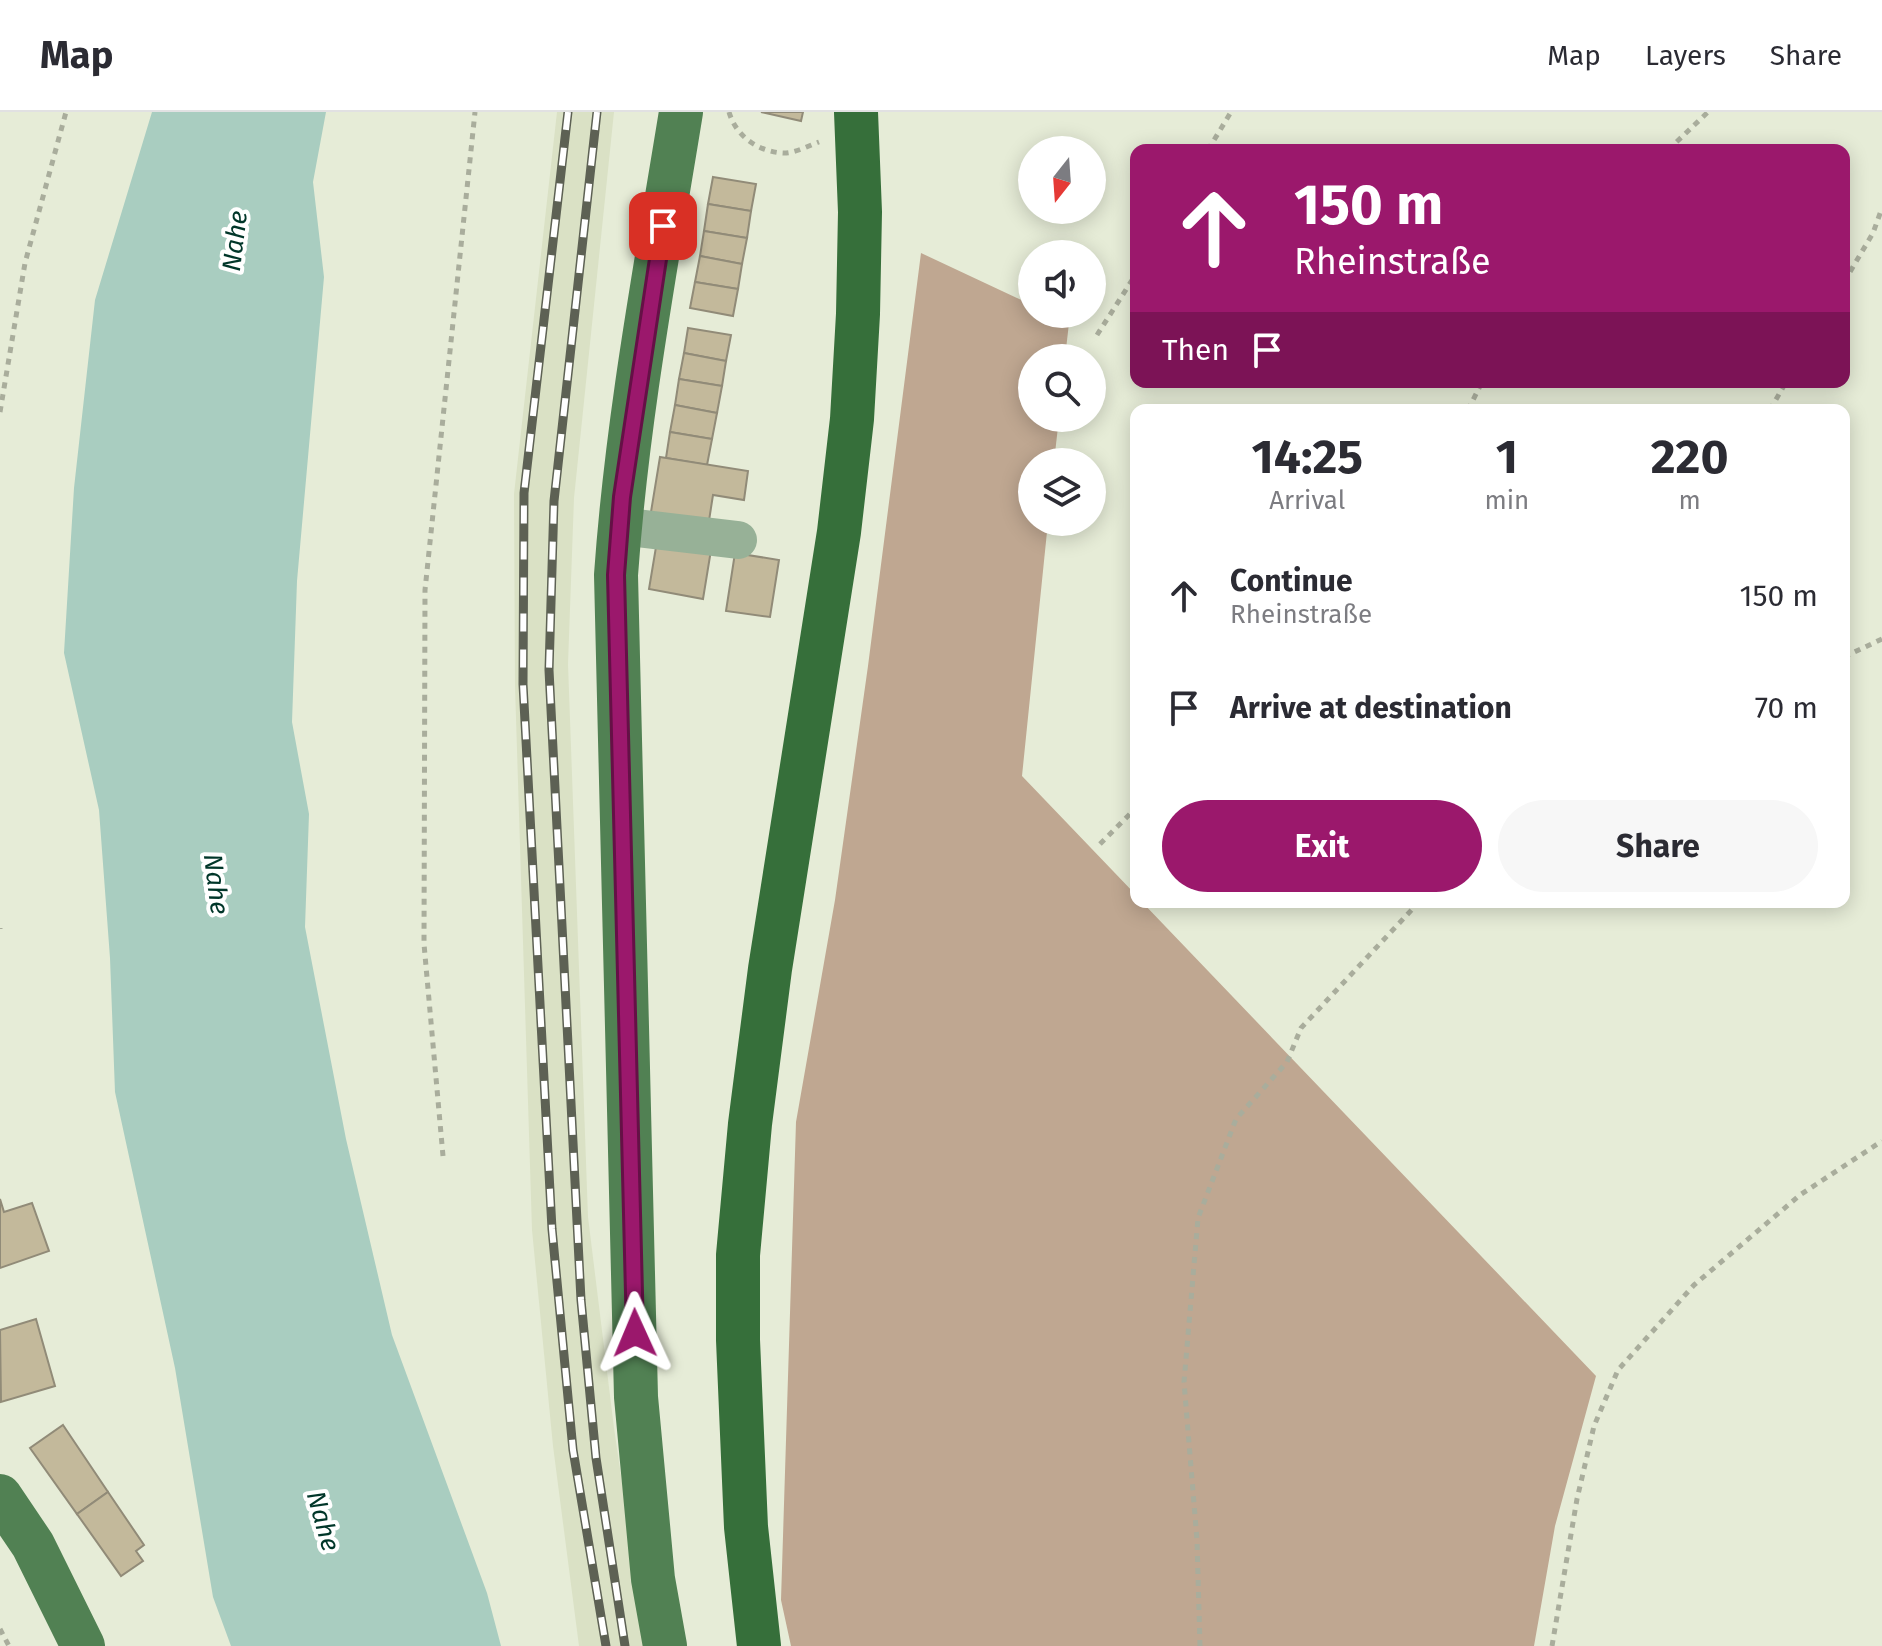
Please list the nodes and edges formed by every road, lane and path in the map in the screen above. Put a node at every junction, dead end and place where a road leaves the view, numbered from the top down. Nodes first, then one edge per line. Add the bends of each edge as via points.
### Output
1 (65, 112) edge
2 (475, 112) edge
3 (681, 112) edge
4 (729, 112) edge
5 (856, 112) edge
6 (1231, 112) edge
7 (1708, 112) edge
8 (822, 141) dead end
9 (1212, 144) edge
10 (1674, 144) edge
11 (1882, 208) edge
12 (1882, 227) edge
13 (1873, 233) junction
14 (1850, 272) edge
15 (1130, 283) edge
16 (1097, 335) dead end
17 (0, 412) edge
18 (619, 526) junction
19 (738, 540) dead end
20 (1882, 639) edge
21 (1850, 654) edge
22 (1130, 814) edge
23 (1100, 844) dead end
24 (1413, 908) edge
25 (1882, 1141) edge
26 (443, 1156) dead end
27 (0, 1496) edge
28 (0, 1629) edge
29 (9, 1646) edge
30 (83, 1646) edge
31 (665, 1646) edge
32 (759, 1646) edge
33 (1200, 1646) edge
34 (1552, 1646) edge

1 - 17 path via 25,263
2 - 26 path via 425,590 424,944
3 - 18 main road
4 - 8 path via 745,140 765,148 784,153
5 - 32 highway via 860,212 852,419 770,969 738,1255 746,1527
6 - 9 path
7 - 10 path
11 - 13 path
12 - 13 path
13 - 14 path
15 - 16 path
18 - 19 lane
18 - 31 main road via 636,1397 653,1579
20 - 21 path
22 - 23 path
24 - 33 path via 1301,1028 1287,1062 1236,1119 1198,1218 1184,1382
25 - 34 path via 1800,1195 1694,1285 1618,1370 1594,1426
27 - 30 main road via 33,1545
28 - 29 path

